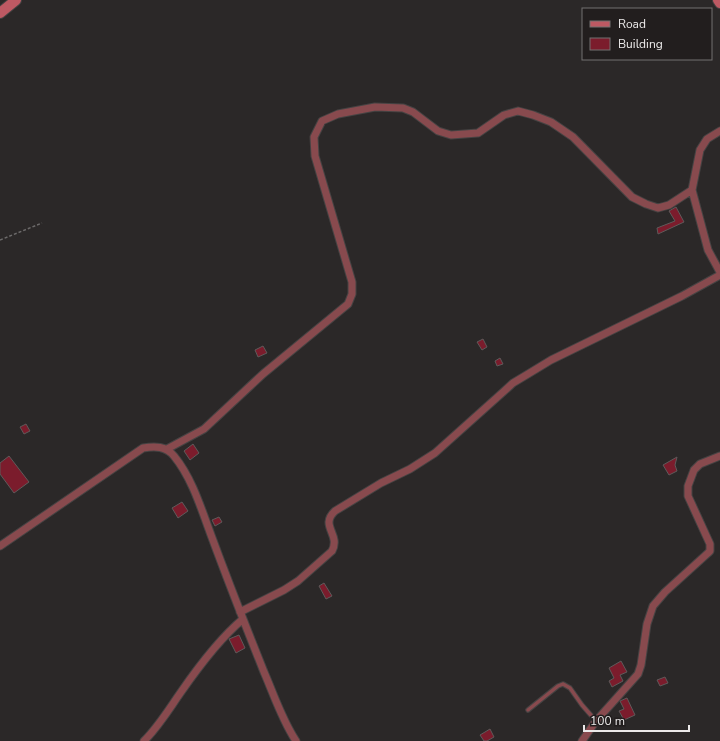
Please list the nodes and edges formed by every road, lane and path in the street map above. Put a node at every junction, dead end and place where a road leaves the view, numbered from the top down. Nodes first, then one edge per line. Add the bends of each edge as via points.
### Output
1 (16, 0) edge
2 (718, 0) edge
3 (720, 3) edge
4 (0, 13) edge
5 (720, 131) edge
6 (692, 190) junction
7 (42, 223) dead end
8 (0, 240) edge
9 (720, 274) edge
10 (167, 449) junction
11 (720, 456) edge
12 (0, 546) edge
13 (240, 612) junction
14 (243, 619) junction
15 (528, 710) dead end
16 (596, 720) junction
17 (144, 741) edge
18 (296, 741) edge
19 (582, 741) edge

1 - 4 street
2 - 3 street
5 - 6 street via 707,139 700,150
6 - 9 street via 708,250
6 - 10 street via 669,205 658,208 646,204 632,197 573,137 551,122 518,111 504,115 478,133 452,135 438,130 413,112 402,108 375,107 338,114 322,122 314,137 315,156 352,282 352,294 348,304 263,374 204,428
7 - 8 path
9 - 13 street via 682,296 551,360 513,383 434,453 335,511 328,521 335,540 332,551 284,590
10 - 12 street via 154,446 144,448
10 - 13 street via 174,455 192,486
11 - 16 street via 700,464 694,470 688,486 688,496 710,544 710,551 652,606 638,674
13 - 14 street
14 - 17 street via 198,668
14 - 18 street via 276,700
15 - 16 lane via 563,684 570,688
16 - 19 street

